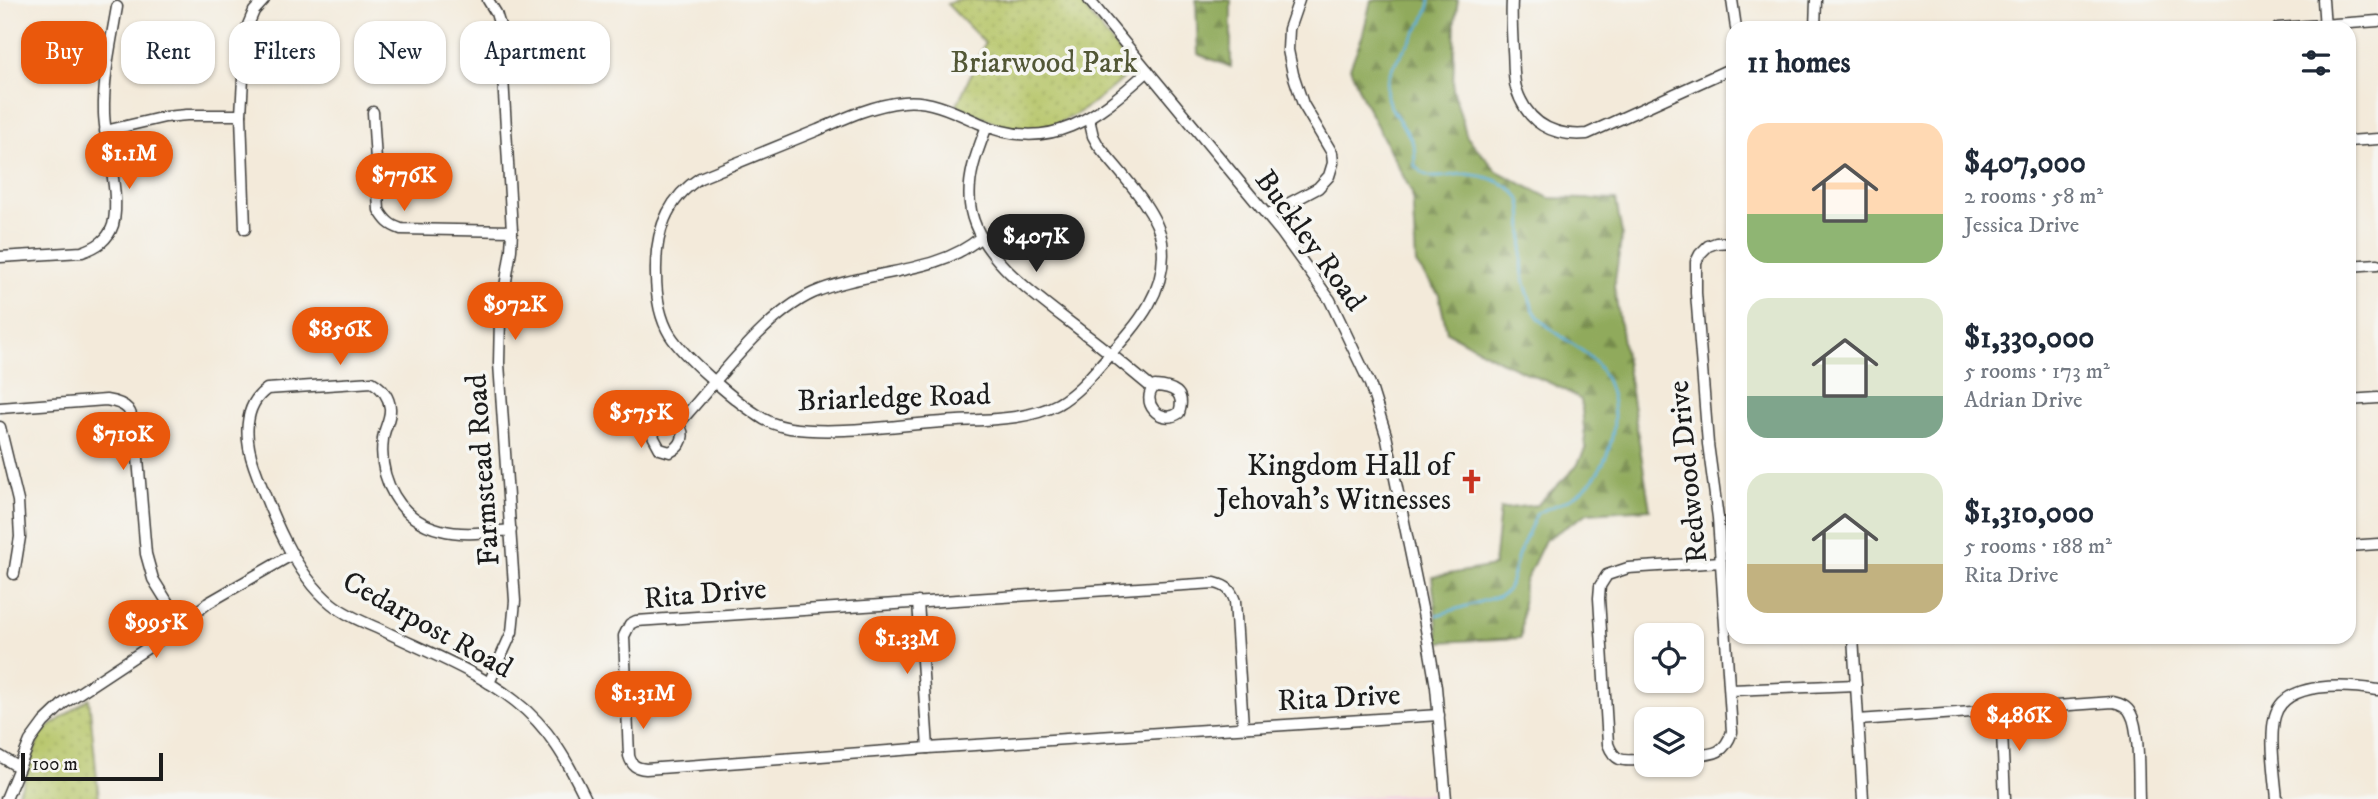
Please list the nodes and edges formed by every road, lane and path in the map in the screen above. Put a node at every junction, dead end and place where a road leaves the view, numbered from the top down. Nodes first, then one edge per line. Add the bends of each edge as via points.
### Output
1 (264, 0) edge
2 (488, 0) edge
3 (1090, 0) edge
4 (1299, 0) edge
5 (1512, 0) edge
6 (1732, 0) edge
7 (1816, 0) edge
8 (2323, 0) edge
9 (117, 7) dead end
10 (1735, 21) edge
11 (1815, 21) edge
12 (2325, 21) edge
13 (2378, 21) edge
14 (2356, 23) edge
15 (1148, 71) junction
16 (1726, 71) edge
17 (373, 112) dead end
18 (241, 115) junction
19 (1089, 119) junction
20 (986, 126) junction
21 (105, 131) junction
22 (2378, 139) edge
23 (2356, 140) edge
24 (1268, 215) junction
25 (245, 229) dead end
26 (512, 231) junction
27 (981, 237) junction
28 (1726, 242) edge
29 (0, 257) edge
30 (2378, 264) edge
31 (2356, 265) edge
32 (1111, 354) junction
33 (717, 382) junction
34 (1152, 388) dead end
35 (2378, 398) edge
36 (2356, 399) edge
37 (0, 408) edge
38 (678, 424) dead end
39 (0, 427) edge
40 (511, 530) junction
41 (2378, 544) edge
42 (2356, 545) edge
43 (293, 554) junction
44 (1721, 562) junction
45 (14, 574) dead end
46 (918, 602) junction
47 (181, 624) junction
48 (1726, 626) edge
49 (1727, 644) edge
50 (1853, 644) edge
51 (489, 683) junction
52 (1856, 685) junction
53 (1731, 690) junction
54 (2378, 690) edge
55 (2001, 709) junction
56 (1439, 715) junction
57 (1858, 720) junction
58 (1243, 727) junction
59 (928, 748) junction
60 (1704, 754) edge
61 (0, 756) edge
62 (1634, 759) edge
63 (18, 766) junction
64 (6, 799) edge
65 (586, 799) edge
66 (1446, 799) edge
67 (1863, 799) edge
68 (2005, 799) edge
69 (2140, 799) edge
70 (2277, 799) edge

1 - 18 street via 248,25
2 - 26 street, Farmstead Road via 500,26
3 - 15 street, Buckley Road
4 - 24 street via 1289,29 1293,74 1333,163 1318,188
5 - 16 street via 1516,87 1528,113 1554,132 1587,134
6 - 10 street
7 - 11 street
8 - 12 street
9 - 21 street via 106,74
13 - 14 street
15 - 19 street, Briarledge Road
15 - 24 street, Buckley Road
17 - 26 street via 379,210 386,221 401,229
18 - 21 street via 187,114
18 - 25 street
19 - 20 street, Briarledge Road via 1041,135
19 - 32 street, Briarledge Road via 1098,145 1143,202 1162,240 1160,279 1150,303
20 - 27 street via 970,176 970,206
20 - 33 street, Briarledge Road via 929,103 883,105 690,184 664,218 658,234 656,290 670,334
21 - 29 street via 115,215 105,240 82,252
22 - 23 street
24 - 56 street, Buckley Road via 1330,300 1370,384 1386,435
26 - 40 street, Farmstead Road via 499,363
27 - 32 street via 1012,275
27 - 33 street via 928,263 813,293 752,341
28 - 44 street, Redwood Drive via 1703,251 1696,262
30 - 31 street
32 - 33 street, Briarledge Road via 1078,390 1033,414 821,430 771,422
32 - 34 street
33 - 38 street
35 - 36 street
37 - 47 street via 106,400 127,407 136,434 146,554 153,579
39 - 45 street via 18,501 20,537
40 - 43 street, Cedarpost Road via 439,530 406,512 385,481 383,436 390,408 380,386 362,382 267,389 257,395 249,412 251,457
40 - 51 street, Farmstead Road via 512,632
41 - 42 street
43 - 47 street
43 - 51 street, Cedarpost Road via 314,586 343,611
44 - 48 street, Redwood Drive
44 - 62 street via 1621,570 1607,575 1600,586 1608,744 1617,759
46 - 58 street, Rita Drive via 1225,585 1235,601
46 - 59 street
46 - 59 street, Rita Drive via 630,624 624,636 629,756 637,768 646,769
47 - 63 street via 64,704 44,722
49 - 53 street, Redwood Drive
50 - 52 street
51 - 65 street, Cedarpost Road via 515,700 553,739
52 - 53 street
52 - 57 street
53 - 60 street, Redwood Drive via 1732,732 1727,746
54 - 70 street via 2325,687 2297,691 2284,700 2274,717
55 - 57 street
55 - 68 street
55 - 69 street via 2122,704 2131,712 2135,726
56 - 58 street, Rita Drive
56 - 66 street, Buckley Road
57 - 67 street
58 - 59 street, Rita Drive
61 - 63 street
63 - 64 street

